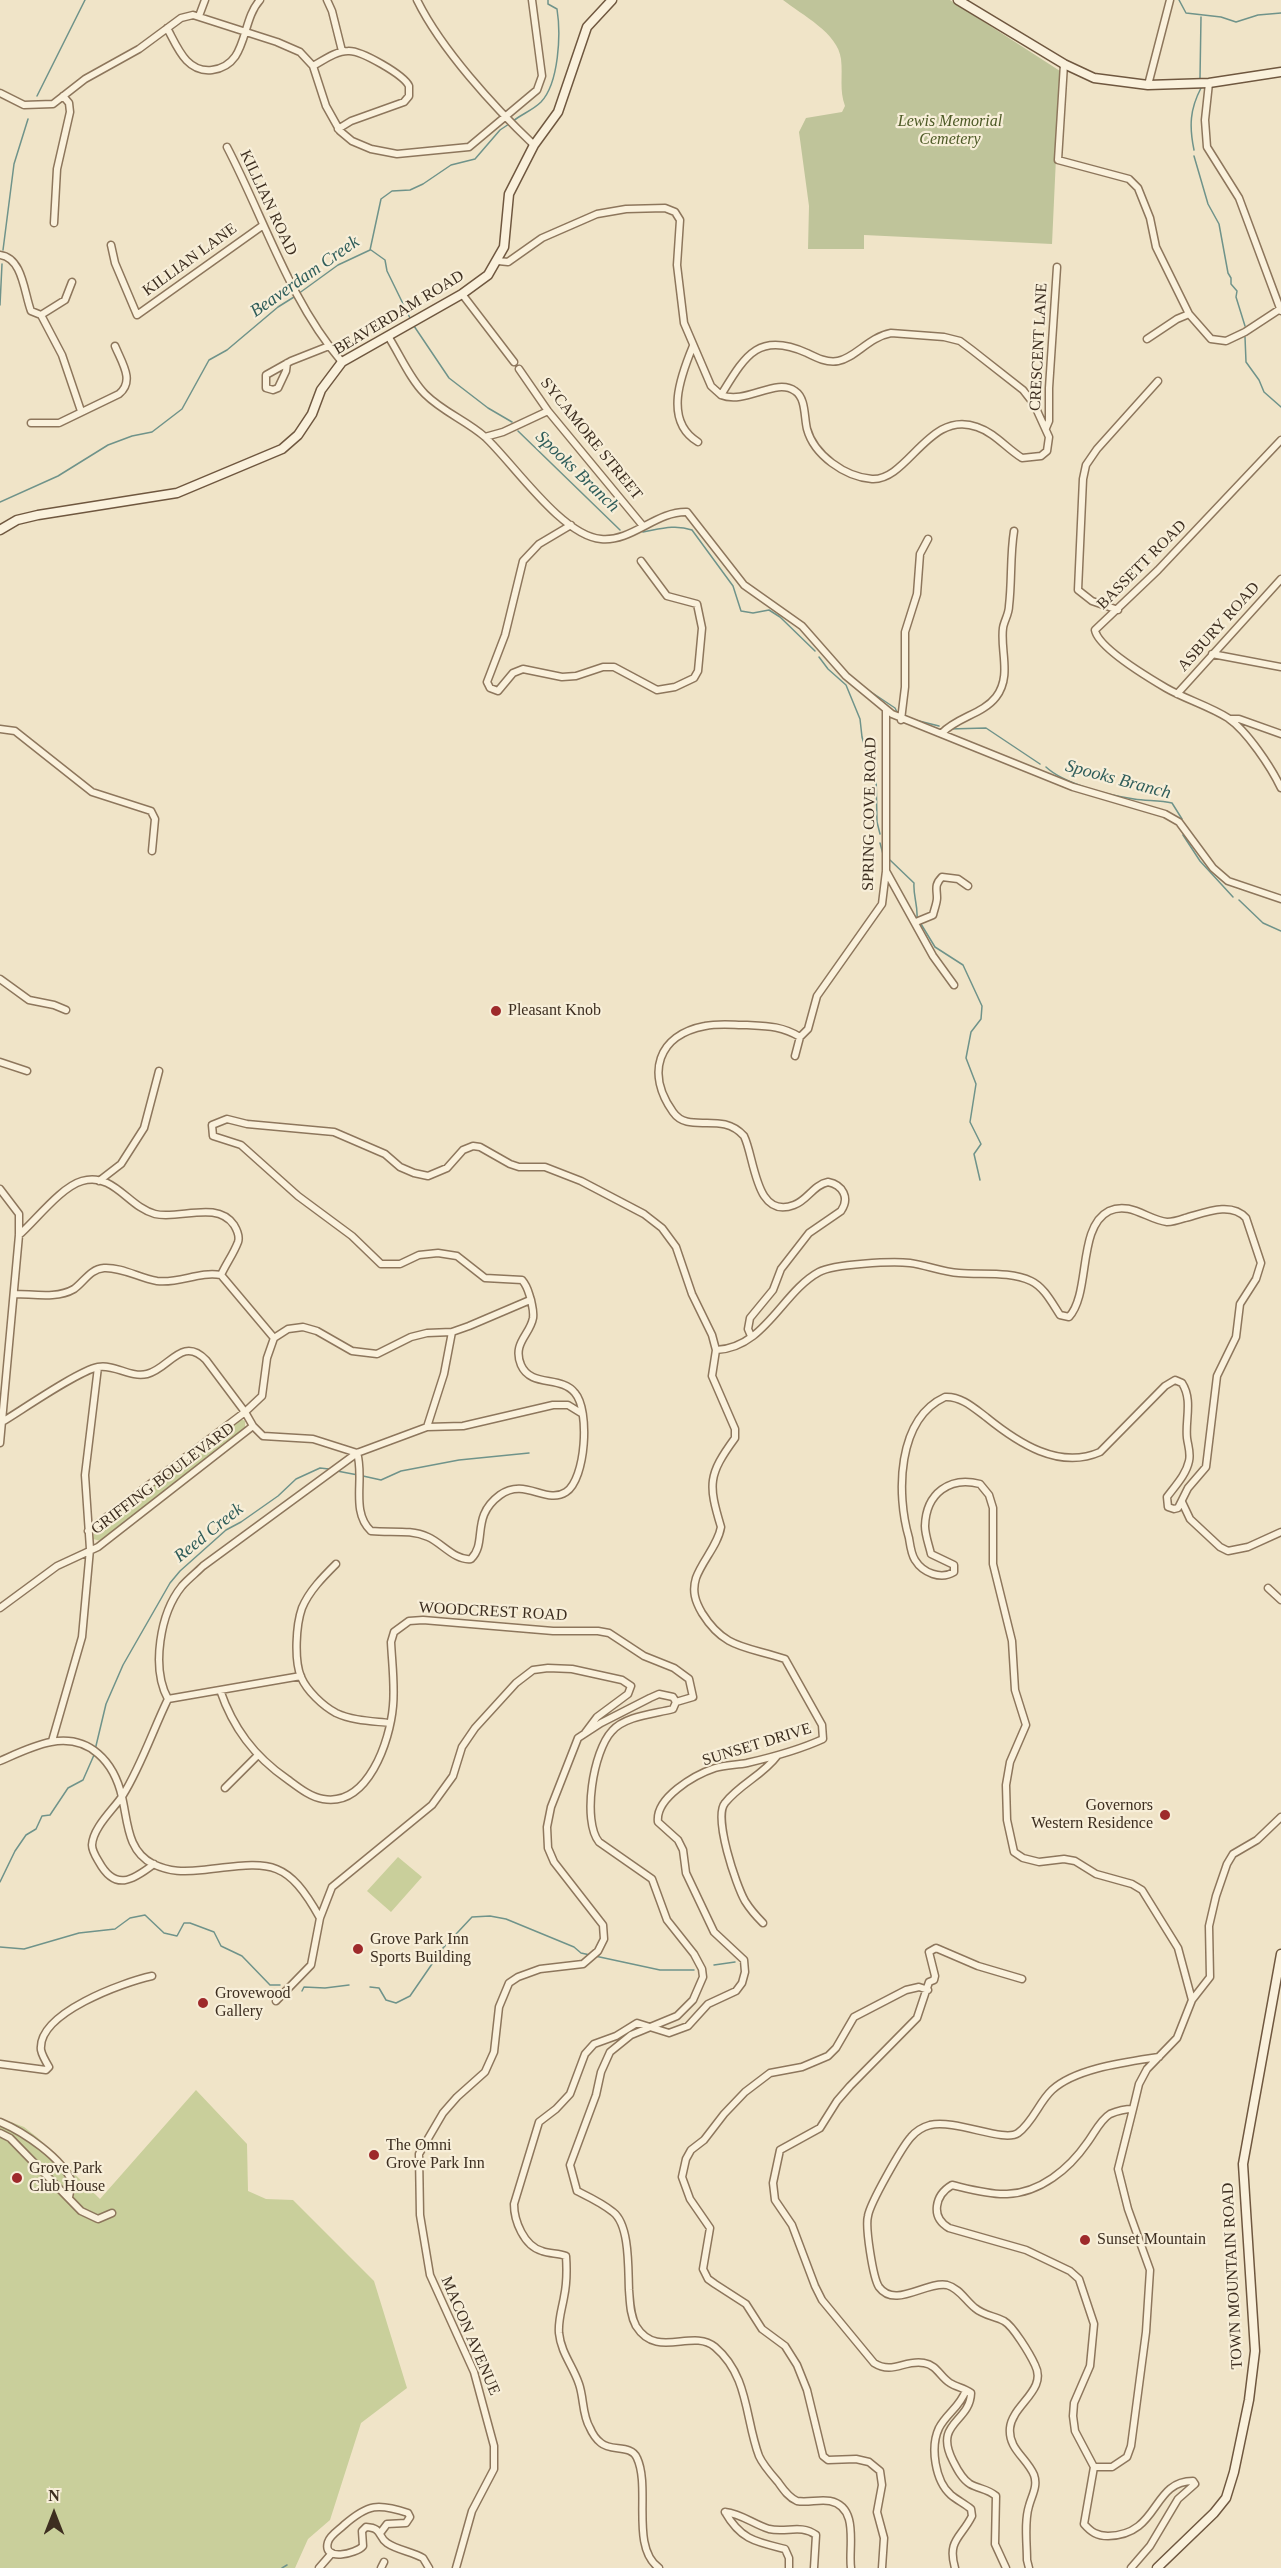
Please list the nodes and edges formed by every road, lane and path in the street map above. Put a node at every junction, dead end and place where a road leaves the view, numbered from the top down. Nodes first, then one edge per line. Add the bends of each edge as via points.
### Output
1 (205, 0) edge
2 (260, 0) edge
3 (327, 0) edge
4 (417, 0) edge
5 (532, 0) edge
6 (612, 0) edge
7 (958, 0) edge
8 (1170, 0) edge
9 (199, 16) junction
10 (167, 28) junction
11 (246, 32) junction
12 (342, 51) junction
13 (1064, 64) junction
14 (313, 66) junction
15 (1281, 72) edge
16 (1209, 83) junction
17 (1148, 85) junction
18 (0, 94) edge
19 (63, 96) junction
20 (506, 118) junction
21 (338, 129) junction
22 (534, 145) junction
23 (227, 147) dead end
24 (54, 223) dead end
25 (262, 226) junction
26 (111, 245) dead end
27 (0, 255) edge
28 (498, 261) junction
29 (1057, 267) dead end
30 (72, 282) dead end
31 (462, 294) junction
32 (1280, 310) edge
33 (1189, 314) junction
34 (41, 315) junction
35 (388, 336) junction
36 (1147, 339) dead end
37 (115, 346) dead end
38 (329, 346) junction
39 (693, 346) junction
40 (342, 362) junction
41 (514, 362) dead end
42 (287, 363) junction
43 (519, 369) dead end
44 (1158, 381) dead end
45 (721, 395) junction
46 (81, 411) junction
47 (548, 411) junction
48 (31, 423) dead end
49 (1046, 428) junction
50 (485, 437) junction
51 (1281, 440) edge
52 (698, 441) dead end
53 (571, 525) junction
54 (643, 526) junction
55 (0, 530) edge
56 (1014, 531) dead end
57 (928, 539) dead end
58 (641, 561) dead end
59 (1281, 579) edge
60 (1118, 610) junction
61 (1212, 654) junction
62 (1281, 668) edge
63 (1177, 694) junction
64 (886, 710) junction
65 (1230, 719) junction
66 (902, 720) junction
67 (0, 729) edge
68 (942, 733) junction
69 (1281, 734) edge
70 (1281, 788) edge
71 (152, 851) dead end
72 (886, 870) junction
73 (968, 886) dead end
74 (1281, 899) edge
75 (915, 922) junction
76 (0, 979) edge
77 (954, 985) dead end
78 (66, 1010) dead end
79 (800, 1037) junction
80 (795, 1056) dead end
81 (0, 1062) edge
82 (27, 1071) dead end
83 (159, 1071) dead end
84 (99, 1181) junction
85 (0, 1189) edge
86 (19, 1235) junction
87 (221, 1275) junction
88 (15, 1294) junction
89 (530, 1300) junction
90 (452, 1332) junction
91 (751, 1336) junction
92 (274, 1338) junction
93 (716, 1350) junction
94 (98, 1367) junction
95 (245, 1412) junction
96 (581, 1413) junction
97 (2, 1422) junction
98 (253, 1426) junction
99 (427, 1427) junction
100 (0, 1443) edge
101 (357, 1453) junction
102 (1182, 1502) junction
103 (88, 1531) junction
104 (1281, 1532) edge
105 (90, 1549) junction
106 (336, 1564) dead end
107 (1268, 1588) dead end
108 (1281, 1600) edge
109 (0, 1608) edge
110 (301, 1676) junction
111 (220, 1690) junction
112 (168, 1699) junction
113 (676, 1702) junction
114 (390, 1723) junction
115 (582, 1736) junction
116 (52, 1742) junction
117 (777, 1755) junction
118 (257, 1756) junction
119 (0, 1761) edge
120 (225, 1788) dead end
121 (122, 1796) junction
122 (1281, 1817) edge
123 (154, 1864) junction
124 (320, 1918) junction
125 (763, 1923) dead end
126 (1281, 1954) edge
127 (152, 1977) dead end
128 (1022, 1979) dead end
129 (928, 1990) junction
130 (1192, 2000) junction
131 (276, 2001) dead end
132 (649, 2026) junction
133 (1159, 2057) junction
134 (0, 2064) edge
135 (1133, 2109) junction
136 (0, 2122) edge
137 (0, 2133) edge
138 (69, 2198) junction
139 (112, 2213) dead end
140 (966, 2390) junction
141 (1094, 2467) junction
142 (381, 2532) junction
143 (332, 2553) junction
144 (319, 2568) edge
145 (429, 2568) edge
146 (456, 2568) edge
147 (659, 2568) edge
148 (789, 2568) edge
149 (814, 2568) edge
150 (851, 2568) edge
151 (882, 2568) edge
152 (955, 2568) edge
153 (1006, 2568) edge
154 (1029, 2568) edge
155 (1131, 2568) edge
156 (1157, 2568) edge

1 - 9 street
2 - 11 street
3 - 12 street
4 - 20 street via 429,24
5 - 20 street via 542,76 537,90
6 - 22 street, BEAVERDAM ROAD via 587,27 558,112
7 - 13 street
8 - 17 street
9 - 10 street via 187,16
9 - 11 street
10 - 11 street via 186,60 205,70 233,60
10 - 19 street
11 - 14 street via 291,47
12 - 14 street
12 - 21 street via 362,54 407,81 410,91 407,100 399,105
13 - 17 street via 1094,78
13 - 33 street via 1058,160 1129,179 1138,188 1156,247
14 - 21 street
15 - 16 street
16 - 17 street
16 - 32 street via 1204,120 1208,147 1239,198
18 - 19 street via 34,106 53,104
19 - 24 street via 70,112 57,169
20 - 21 street via 469,147 429,153 385,153 352,141
20 - 22 street
22 - 28 street, BEAVERDAM ROAD via 509,194 507,230
23 - 25 street, KILLIAN ROAD
25 - 26 street, KILLIAN LANE via 137,315
25 - 38 street, KILLIAN ROAD
27 - 34 street via 14,261 31,311
28 - 31 street, BEAVERDAM ROAD via 488,275
28 - 39 street via 508,262 542,238 597,214 626,209 665,208 675,212 680,220 678,288
29 - 49 street, CRESCENT LANE
30 - 34 street via 65,300
31 - 35 street, BEAVERDAM ROAD
31 - 41 street
32 - 33 street via 1226,341 1211,339
33 - 36 street
34 - 46 street via 62,355
35 - 40 street, BEAVERDAM ROAD
35 - 50 street via 424,393
37 - 46 street via 128,379 126,388
38 - 40 street, KILLIAN ROAD
38 - 42 street
39 - 45 street via 711,386
39 - 52 street via 680,384 677,408 684,430
40 - 55 street, BEAVERDAM ROAD via 321,390 298,435 282,449 177,493 38,515 17,520
42 - 42 street via 266,375 266,388 278,388
43 - 47 street, SYCAMORE STREET
44 - 60 street via 1097,449 1083,478 1078,590 1092,601
45 - 49 street via 745,359 769,344 786,345 829,362 849,357 884,334 944,337 960,341 1023,390
45 - 49 street, CRESCENT LANE via 746,397 784,386 793,389 800,395 811,440 820,452 848,472 871,479 887,476 943,429 959,424 983,429 1015,453 1029,458 1047,451
46 - 48 street via 59,423
47 - 50 street
47 - 54 street, SYCAMORE STREET
50 - 53 street
51 - 60 street, BASSETT ROAD
53 - 54 street via 600,539 616,538
53 - 58 street via 539,544 523,561 487,682 490,688 498,692 507,679 523,669 562,677 614,667 657,690 694,678 702,628 697,604 667,596
54 - 64 street via 670,513 687,512 744,585 802,626 846,676
56 - 68 street via 1001,686 996,698 950,724
57 - 66 street via 920,554 916,594 905,632
59 - 61 street, ASBURY ROAD
60 - 63 street, BASSETT ROAD via 1095,630 1096,637
61 - 62 street
61 - 63 street, ASBURY ROAD
63 - 65 street, BASSETT ROAD
64 - 66 street
64 - 72 street, SPRING COVE ROAD
65 - 69 street
65 - 70 street, BASSETT ROAD via 1270,766
66 - 68 street
67 - 71 street via 15,732 92,792 151,811 155,819
68 - 74 street via 1073,786 1165,814 1179,822 1228,882
72 - 75 street
72 - 79 street, SPRING COVE ROAD via 882,903 817,996 808,1029
73 - 75 street via 958,879 942,878 937,882 933,915
75 - 77 street
76 - 78 street via 28,1000
79 - 80 street, SPRING COVE ROAD
79 - 91 street via 776,1027 704,1026 674,1040 662,1053 657,1067 659,1083 678,1117 690,1122 724,1123 744,1136 759,1188 767,1201 792,1206 828,1182 841,1187 844,1194 841,1211 809,1233 779,1271 771,1293 750,1318
81 - 82 street
83 - 84 street via 144,1128 121,1164
84 - 86 street via 80,1182 67,1189
84 - 87 street via 118,1188 153,1214 204,1212 231,1221 238,1240
85 - 86 street via 19,1214
86 - 88 street
87 - 88 street via 210,1273 158,1281 121,1269 102,1268 64,1293
87 - 92 street
88 - 97 street
89 - 90 street
89 - 93 street via 522,1280 484,1278 458,1256 429,1253 400,1264 381,1264 241,1145 213,1136 212,1125 227,1119 334,1132 385,1154 399,1167 428,1176 441,1173 463,1150 480,1147 519,1167 545,1167 581,1181 644,1214 670,1236
89 - 96 street via 533,1321 520,1345 523,1369 540,1381 566,1384 576,1394
90 - 92 street via 411,1337 377,1354 352,1351 303,1327 288,1329
90 - 99 street
91 - 93 street via 734,1348
91 - 102 street via 818,1273 839,1267 902,1262 949,1272 1029,1279 1039,1285 1060,1315 1069,1317 1076,1307 1089,1242 1099,1220 1109,1211 1128,1209 1172,1222 1214,1211 1236,1210 1246,1218 1261,1263 1260,1271 1240,1304 1236,1337 1217,1376 1206,1467
92 - 95 street via 262,1396
93 - 117 street, SUNSET DRIVE via 712,1376 735,1429 735,1438 718,1461 714,1474 713,1499 721,1527 696,1578 694,1599 712,1629 726,1641 785,1659 794,1671 822,1725 823,1739
94 - 95 street via 144,1375 174,1355 200,1354
94 - 97 street
94 - 103 street via 85,1475
95 - 98 street, GRIFFING BOULEVARD
95 - 103 street, GRIFFING BOULEVARD
96 - 99 street via 568,1405 553,1404 463,1426
96 - 101 street via 585,1425 583,1453 571,1488 559,1495 547,1495 522,1487 501,1495 483,1514 474,1557 467,1560 418,1533 371,1531 363,1524
97 - 100 street
98 - 101 street via 263,1436 314,1439
98 - 105 street, GRIFFING BOULEVARD
99 - 101 street
101 - 112 street via 203,1566 182,1586 169,1609 161,1640 160,1666
102 - 104 street via 1190,1519 1228,1551 1248,1548
102 - 130 street via 1174,1509 1168,1507 1166,1500 1190,1460 1187,1396 1182,1383 1175,1380 1100,1452 1071,1460 1050,1456 1002,1430 959,1399 945,1397 932,1405 914,1429 905,1455 901,1490 904,1522 915,1560 936,1576 948,1576 954,1572 954,1565 931,1554 925,1527 932,1500 944,1486 959,1481 980,1484 989,1495 994,1522 993,1564 1012,1641 1015,1690 1026,1725 1010,1762 1006,1785 1007,1820 1014,1851 1039,1862 1074,1861 1096,1874 1142,1890 1178,1948
103 - 105 street
105 - 109 street, GRIFFING BOULEVARD via 57,1566
105 - 116 street via 82,1637
106 - 110 street via 308,1597 299,1618
107 - 108 street
110 - 111 street
110 - 114 street via 314,1695 335,1712
111 - 112 street
111 - 118 street, WOODCREST ROAD via 232,1720
112 - 121 street
113 - 114 street, WOODCREST ROAD via 693,1697 689,1679 609,1633 409,1621 394,1632 391,1642 394,1690
113 - 115 street via 673,1697 659,1694
113 - 132 street via 673,1709 612,1730 597,1759 591,1797 592,1834 652,1879 667,1920 702,1969 703,1977 686,2008 677,2016
114 - 118 street, WOODCREST ROAD via 384,1747 370,1774 343,1798 316,1798
115 - 124 street via 597,1717 628,1694 631,1686 572,1669 533,1670 475,1728 462,1747 453,1776 432,1805 332,1887
115 - 146 street, MACON AVENUE via 570,1754 551,1807 548,1848 554,1862 603,1924 604,1939 598,1951 583,1964 540,1969 509,1983 499,2007 494,2052 485,2072 450,2105 424,2143 418,2162 420,2215 430,2276 474,2372 494,2446 494,2469 472,2511
116 - 119 street
116 - 121 street via 72,1742 98,1751 116,1776
117 - 125 street via 722,1805 723,1840 744,1899
117 - 132 street, SUNSET DRIVE via 716,1768 695,1778 661,1805 658,1822 678,1840 694,1893 714,1932 744,1960 745,1972 736,1991 708,2004 688,2026 669,2033
118 - 120 street
121 - 123 street via 135,1849
121 - 123 street via 108,1811 92,1844 94,1852 105,1873 116,1881 128,1881
122 - 130 street via 1262,1836 1233,1854 1227,1864 1209,1926 1210,1977
123 - 124 street via 182,1872 253,1865 277,1868 302,1888
124 - 131 street via 311,1965
126 - 156 street, TOWN MOUNTAIN ROAD via 1243,2164 1255,2351 1249,2400 1226,2498
127 - 134 street via 108,1990 63,2013 50,2026 43,2041 41,2050 49,2067 46,2070
128 - 129 street via 936,1948 929,1952 935,1972
129 - 140 street via 918,2018 850,2086 820,2128 780,2150 772,2193 792,2225 822,2300 874,2363 892,2368 922,2362
129 - 151 street via 906,1990 854,2017 836,2048 820,2062 759,2079 691,2150 682,2177 690,2199 710,2228 703,2269 708,2279 747,2304 762,2329 785,2346 807,2391 824,2456 828,2460 864,2460 880,2471 877,2512 884,2538
130 - 133 street via 1177,2038
132 - 147 street, SUNSET DRIVE via 637,2023 594,2044 585,2054 570,2094 539,2122 514,2204 514,2217 521,2232 538,2250 566,2256 568,2276 559,2318 562,2351 579,2384 590,2429 601,2444 623,2448 637,2458 644,2540 647,2553
132 - 150 street via 610,2052 601,2072 570,2165 577,2191 614,2213 622,2225 630,2308 636,2326 657,2342 697,2341 716,2348 741,2384 760,2458 783,2488 797,2501 830,2501 845,2512 850,2521
133 - 135 street via 1147,2068 1139,2084
133 - 154 street via 1121,2063 1064,2081 1050,2091 1028,2123 1011,2136 959,2124 922,2128 904,2148 868,2213 868,2240 879,2286 889,2295 898,2296 947,2285 977,2310 1006,2322 1037,2367 1036,2384 1010,2426 1011,2444 1036,2483 1028,2508
135 - 141 street via 1118,2169 1150,2270 1146,2332 1127,2457 1112,2466
135 - 141 street via 1104,2118 1086,2146 1048,2182 1007,2194 952,2185 942,2191 937,2206 941,2223 949,2228 1026,2250 1079,2279 1094,2324 1090,2366 1074,2403 1073,2416 1075,2430
136 - 138 street via 32,2138 63,2169 72,2182
137 - 138 street via 10,2138
138 - 139 street via 92,2218
140 - 152 street via 936,2438 937,2466 943,2485 971,2509 972,2516 953,2545
140 - 153 street via 971,2393 971,2400 947,2435 948,2452 971,2485 996,2496 995,2544
141 - 155 street via 1084,2524 1099,2536 1124,2535 1135,2530 1166,2492 1181,2482 1195,2484 1178,2499 1150,2546
142 - 143 street via 366,2527 359,2551 340,2556
142 - 143 street via 387,2524 406,2523 408,2513 387,2506 364,2509 328,2542
142 - 145 street via 388,2544 423,2558
143 - 144 street
148 - 149 street via 785,2549 752,2541 724,2512 738,2514 772,2530 810,2530 816,2535

